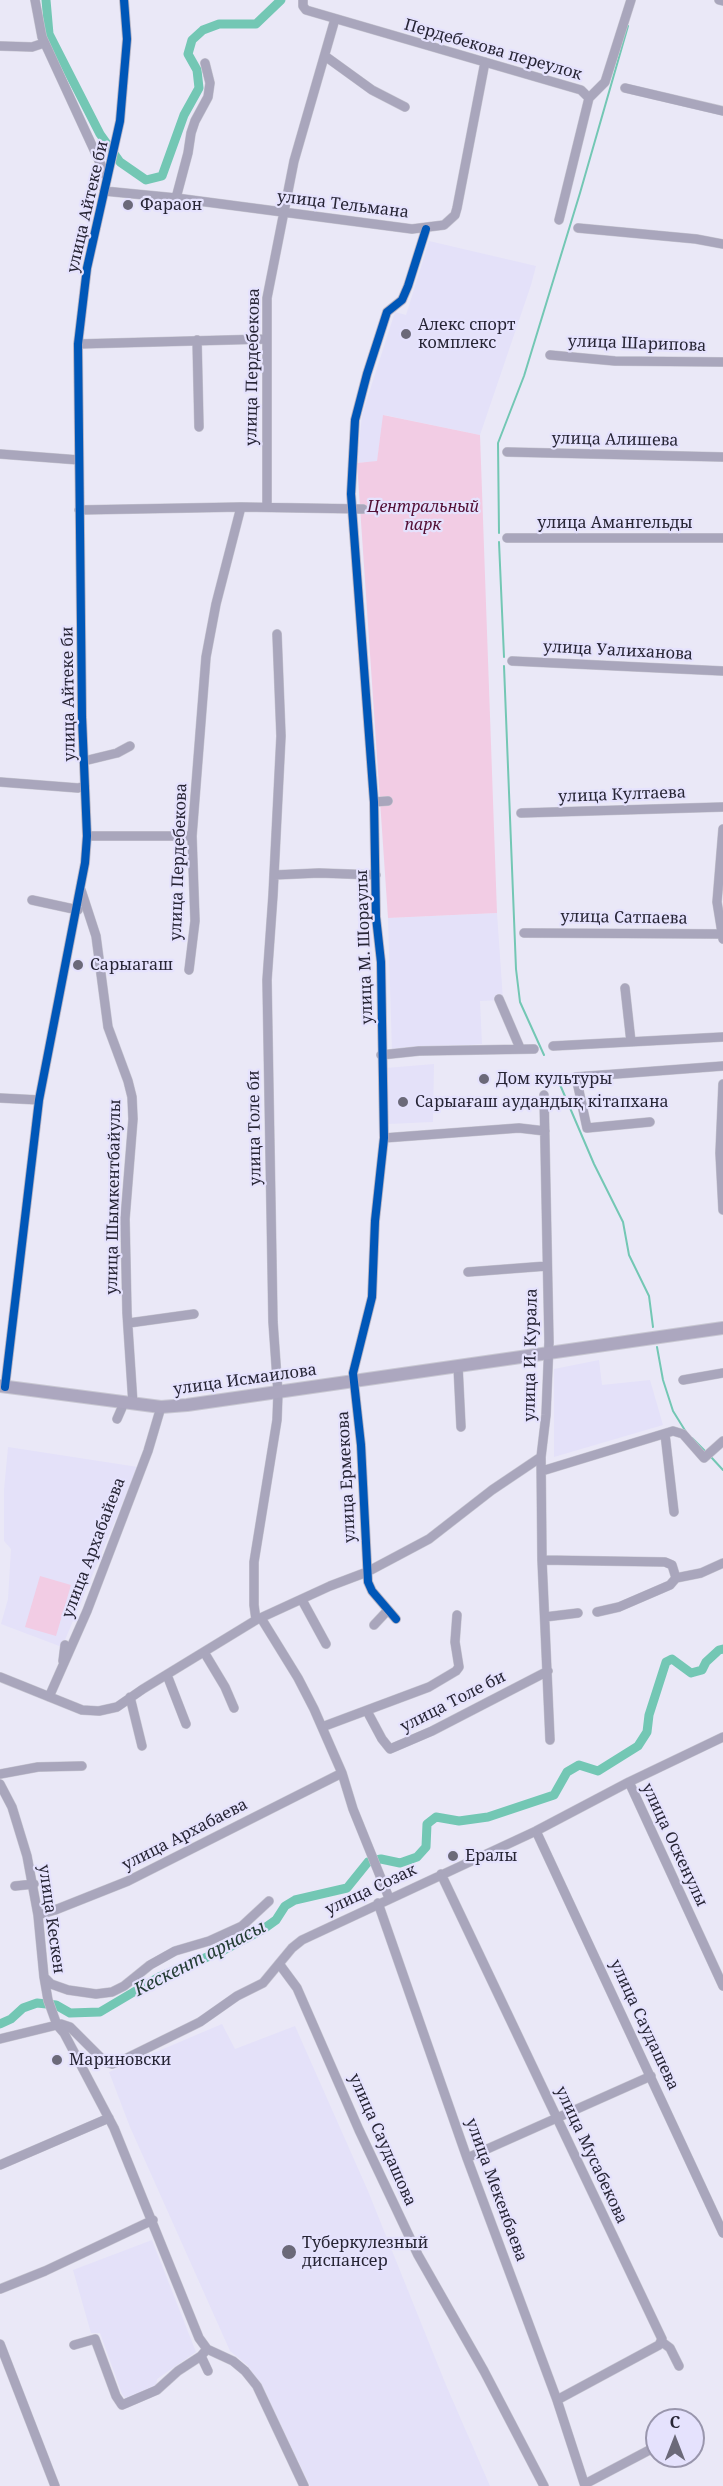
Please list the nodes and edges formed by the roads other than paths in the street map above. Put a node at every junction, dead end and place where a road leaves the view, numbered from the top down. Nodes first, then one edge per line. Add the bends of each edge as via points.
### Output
1 (35, 0) edge
2 (631, 0) edge
3 (125, 1) edge
4 (303, 3) edge
5 (335, 19) junction
6 (44, 43) junction
7 (0, 46) edge
8 (325, 56) junction
9 (485, 62) junction
10 (205, 63) dead end
11 (625, 88) dead end
12 (589, 98) junction
13 (405, 107) dead end
14 (723, 111) edge
15 (107, 178) junction
16 (104, 191) junction
17 (176, 198) junction
18 (282, 212) junction
19 (559, 220) dead end
20 (578, 228) dead end
21 (426, 229) junction
22 (723, 244) edge
23 (266, 339) junction
24 (197, 340) junction
25 (78, 344) junction
26 (550, 355) dead end
27 (723, 362) edge
28 (199, 427) dead end
29 (507, 452) dead end
30 (0, 454) edge
31 (723, 457) edge
32 (79, 460) junction
33 (241, 507) junction
34 (267, 507) junction
35 (363, 509) dead end
36 (79, 510) junction
37 (351, 510) junction
38 (507, 538) dead end
39 (723, 538) edge
40 (277, 634) dead end
41 (512, 661) dead end
42 (723, 670) edge
43 (130, 746) dead end
44 (84, 761) junction
45 (0, 782) edge
46 (85, 786) junction
47 (375, 801) junction
48 (388, 801) dead end
49 (723, 807) edge
50 (521, 813) dead end
51 (723, 829) edge
52 (87, 836) junction
53 (192, 836) junction
54 (274, 875) junction
55 (376, 875) junction
56 (81, 890) junction
57 (32, 900) dead end
58 (78, 910) junction
59 (524, 933) dead end
60 (722, 936) edge
61 (189, 970) dead end
62 (625, 988) dead end
63 (499, 999) dead end
64 (723, 1036) edge
65 (631, 1042) junction
66 (553, 1047) dead end
67 (520, 1048) junction
68 (534, 1049) dead end
69 (381, 1055) junction
70 (723, 1066) edge
71 (723, 1084) edge
72 (544, 1095) dead end
73 (0, 1098) edge
74 (39, 1100) junction
75 (650, 1122) dead end
76 (545, 1131) junction
77 (384, 1138) junction
78 (722, 1192) edge
79 (723, 1210) edge
80 (548, 1266) junction
81 (468, 1272) dead end
82 (194, 1314) dead end
83 (129, 1323) junction
84 (723, 1328) edge
85 (548, 1353) junction
86 (458, 1366) junction
87 (723, 1373) edge
88 (683, 1380) dead end
89 (354, 1381) junction
90 (2, 1386) edge
91 (278, 1394) junction
92 (129, 1403) junction
93 (161, 1407) junction
94 (117, 1419) dead end
95 (461, 1427) dead end
96 (664, 1434) junction
97 (723, 1441) edge
98 (541, 1457) junction
99 (542, 1471) junction
100 (674, 1512) dead end
101 (542, 1560) junction
102 (723, 1563) edge
103 (367, 1572) junction
104 (676, 1578) junction
105 (302, 1600) junction
106 (388, 1610) junction
107 (597, 1612) dead end
108 (578, 1613) dead end
109 (457, 1615) dead end
110 (545, 1617) junction
111 (259, 1619) junction
112 (396, 1619) dead end
113 (375, 1624) dead end
114 (445, 1638) dead end
115 (455, 1641) junction
116 (326, 1644) dead end
117 (65, 1645) dead end
118 (204, 1652) junction
119 (63, 1663) junction
120 (548, 1671) junction
121 (167, 1675) junction
122 (0, 1677) edge
123 (49, 1697) junction
124 (130, 1697) junction
125 (234, 1708) dead end
126 (367, 1711) junction
127 (186, 1724) dead end
128 (322, 1727) junction
129 (722, 1739) edge
130 (550, 1740) dead end
131 (142, 1746) dead end
132 (82, 1766) dead end
133 (342, 1773) junction
134 (0, 1774) edge
135 (629, 1782) junction
136 (0, 1784) edge
137 (536, 1831) junction
138 (441, 1874) junction
139 (34, 1884) junction
140 (15, 1886) dead end
141 (389, 1898) junction
142 (269, 1901) dead end
143 (378, 1903) junction
144 (38, 1914) junction
145 (280, 1965) junction
146 (44, 1977) junction
147 (723, 1986) edge
148 (57, 2025) junction
149 (0, 2039) edge
150 (651, 2076) junction
151 (557, 2117) junction
152 (109, 2118) junction
153 (467, 2158) junction
154 (0, 2165) edge
155 (153, 2220) junction
156 (723, 2234) edge
157 (0, 2289) edge
158 (662, 2342) junction
159 (0, 2344) edge
160 (74, 2345) dead end
161 (204, 2352) junction
162 (679, 2366) dead end
163 (208, 2371) dead end
164 (557, 2400) junction
165 (645, 2452) edge
166 (302, 2485) edge
167 (585, 2485) edge
168 (55, 2486) edge
169 (544, 2486) edge

1 - 6 street
2 - 12 street via 605,82
3 - 15 street, улица Айтеке би via 123,103
4 - 5 street, Пердебекова переулок via 306,10
5 - 8 street, улица Пердебекова
5 - 9 street, Пердебекова переулок
6 - 7 street via 32,47
6 - 15 street
8 - 13 street via 372,90
8 - 18 street, улица Пердебекова
9 - 12 street, Пердебекова переулок via 581,90
9 - 21 street, улица Тельмана via 455,215 444,225
10 - 17 street via 210,83 208,98 193,127
11 - 14 street
12 - 19 street, Пердебекова переулок
15 - 16 street, улица Айтеке би
16 - 17 street, улица Тельмана
16 - 25 street, улица Айтеке би via 87,268
17 - 18 street, улица Тельмана
18 - 21 street, улица Тельмана
18 - 23 street, улица Пердебекова via 267,298
20 - 22 street
21 - 37 street, улица М. Шораулы via 402,300 387,312 367,374 355,420
23 - 24 street
23 - 34 street, улица Пердебекова
24 - 25 street
24 - 28 street
25 - 32 street, улица Айтеке би
26 - 27 street, улица Шарипова via 615,361
29 - 31 street, улица Алишева
30 - 32 street
32 - 36 street, улица Айтеке би
33 - 34 street
33 - 36 street
33 - 53 street, улица Пердебекова via 210,632
34 - 37 street
35 - 37 street
36 - 44 street, улица Айтеке би
37 - 47 street, улица М. Шораулы
38 - 39 street, улица Амангельды
40 - 54 street, улица Толе би via 280,736
41 - 42 street, улица Уалиханова
43 - 44 street
44 - 46 street, улица Айтеке би
45 - 46 street
46 - 52 street, улица Айтеке би
47 - 48 street
47 - 55 street, улица М. Шораулы
49 - 50 street, улица Култаева
51 - 60 street via 717,902
52 - 53 street
52 - 56 street, улица Айтеке би
53 - 61 street, улица Пердебекова via 195,921
54 - 55 street
54 - 91 street, улица Толе би via 267,980 273,1322
55 - 69 street, улица М. Шораулы
56 - 58 street, улица Айтеке би
56 - 83 street, улица Шымкентбайулы via 96,936 108,1027 132,1097 125,1219
57 - 58 street
58 - 74 street, улица Айтеке би
59 - 60 street, улица Сатпаева
62 - 65 street
63 - 67 street
64 - 65 street
65 - 66 street
67 - 68 street
67 - 69 street
69 - 77 street, улица М. Шораулы
70 - 75 street via 576,1077 587,1128
71 - 78 street
72 - 76 street, улица И. Курала
73 - 74 street
74 - 90 street, улица Айтеке би
76 - 77 street via 519,1128
76 - 80 street, улица И. Курала
77 - 89 street, улица М. Шораулы via 373,1288
78 - 79 street
80 - 81 street
80 - 85 street, улица И. Курала
82 - 83 street
83 - 92 street, улица Шымкентбайулы
84 - 85 main road, улица Исмаилова
85 - 86 main road, улица Исмаилова
85 - 98 street, улица И. Курала
86 - 89 main road, улица Исмаилова
86 - 95 street
87 - 88 street
89 - 91 main road, улица Исмаилова
89 - 103 street, улица Ермекова
90 - 92 main road, улица Исмаилова
91 - 93 main road, улица Исмаилова
91 - 111 street, улица Толе би via 254,1562 254,1605
92 - 93 main road, улица Исмаилова
92 - 94 street
93 - 119 street, улица Архабайева via 87,1611
96 - 97 street via 683,1434 704,1458
96 - 99 street
96 - 100 street
98 - 99 street, улица И. Курала
98 - 103 street via 429,1539
99 - 101 street, улица И. Курала
101 - 104 street via 665,1562 672,1565
101 - 110 street, улица И. Курала
102 - 104 street
103 - 105 street
103 - 106 street via 368,1585
104 - 107 street via 670,1586
105 - 111 street
105 - 116 street
106 - 112 street
106 - 113 street
108 - 110 street
109 - 115 street
110 - 120 street, улица И. Курала
111 - 118 street
111 - 128 street, улица Толе би via 298,1678
114 - 115 street
115 - 126 street via 459,1667 456,1671 429,1687
117 - 119 street
118 - 121 street
118 - 125 street
119 - 123 street, улица Архабайева
120 - 126 street, улица Толе би via 390,1749
120 - 130 street, улица И. Курала
121 - 124 street
121 - 127 street
122 - 123 street
123 - 124 street via 92,1712 111,1709
124 - 131 street
126 - 128 street
128 - 133 street, улица Толе би
129 - 135 street, улица Созак
132 - 134 street via 38,1767
133 - 141 street, улица Толе би
133 - 144 street, улица Архабаева via 128,1881
135 - 137 street, улица Созак
135 - 147 street, улица Оскенулы
136 - 139 street, улица Кескен via 12,1807
137 - 138 street, улица Созак
137 - 150 street, улица Саудашева
138 - 141 street, улица Созак
138 - 151 street, улица Мусабекова
139 - 140 street
139 - 144 street, улица Кескен
141 - 143 street, улица Созак
142 - 146 street via 242,1926 174,1951 112,1992 68,1990
143 - 145 street, улица Созак via 302,1940
143 - 153 street, улица Мекенбаева
144 - 146 street, улица Кескен
145 - 148 street, улица Созак via 263,1983 200,2022 115,2066 105,2062 70,2027
145 - 169 street, улица Саудашова via 297,1988 418,2255
146 - 148 street, улица Кескен
148 - 149 street
148 - 152 street, улица Кескен
150 - 151 street
150 - 156 street, улица Саудашева
151 - 153 street
151 - 158 street, улица Мусабекова
152 - 154 street
152 - 155 street, улица Кескен
153 - 164 street, улица Мекенбаева
155 - 157 street
155 - 161 street, улица Кескен
158 - 162 street, улица Мусабекова via 670,2348
158 - 164 street
159 - 168 street
160 - 161 street via 95,2339 122,2405 157,2390
161 - 163 street, улица Кескен
161 - 166 street via 233,2361 257,2386
164 - 167 street, улица Мекенбаева
165 - 167 street

